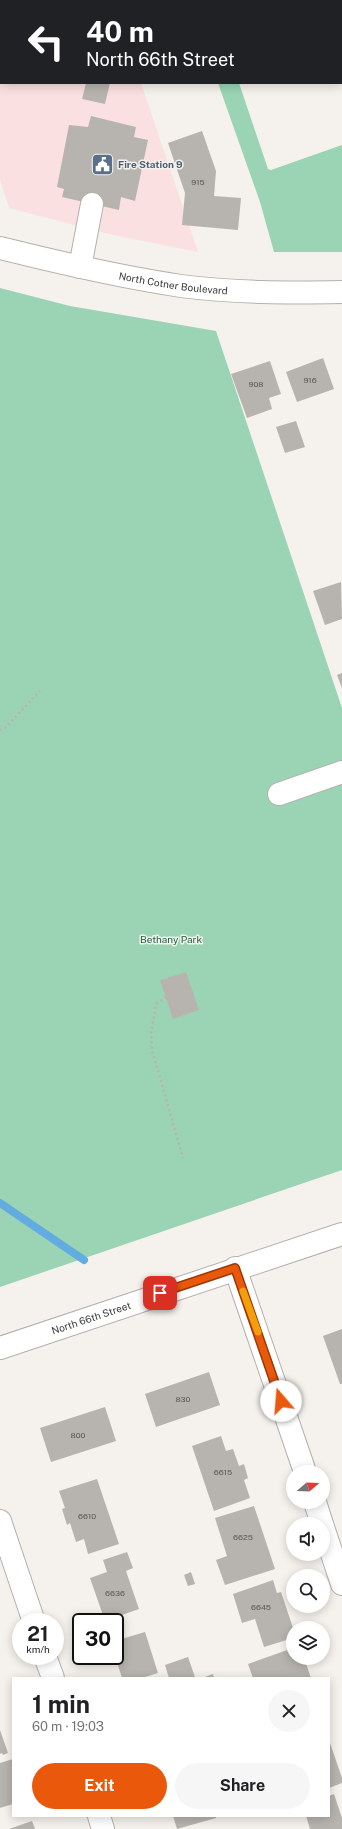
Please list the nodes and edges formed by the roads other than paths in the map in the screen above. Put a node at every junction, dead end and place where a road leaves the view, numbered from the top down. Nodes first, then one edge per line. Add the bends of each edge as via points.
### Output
1 (92, 204) dead end
2 (3, 247) edge
3 (80, 267) junction
4 (342, 292) edge
5 (342, 772) edge
6 (278, 794) dead end
7 (342, 1234) edge
8 (235, 1268) junction
9 (0, 1348) edge
10 (303, 1465) edge
11 (0, 1521) edge
12 (330, 1547) edge
13 (342, 1584) edge
14 (31, 1613) edge
15 (48, 1665) edge
16 (53, 1677) edge
17 (99, 1817) edge
18 (103, 1829) edge

1 - 3 main road
2 - 3 main road, North Cotner Boulevard
3 - 4 main road, North Cotner Boulevard via 182,286 234,291
5 - 6 main road
7 - 8 main road, North 66th Street
8 - 9 main road, North 66th Street
8 - 10 main road
11 - 14 main road
12 - 13 main road
15 - 16 main road
17 - 18 main road

